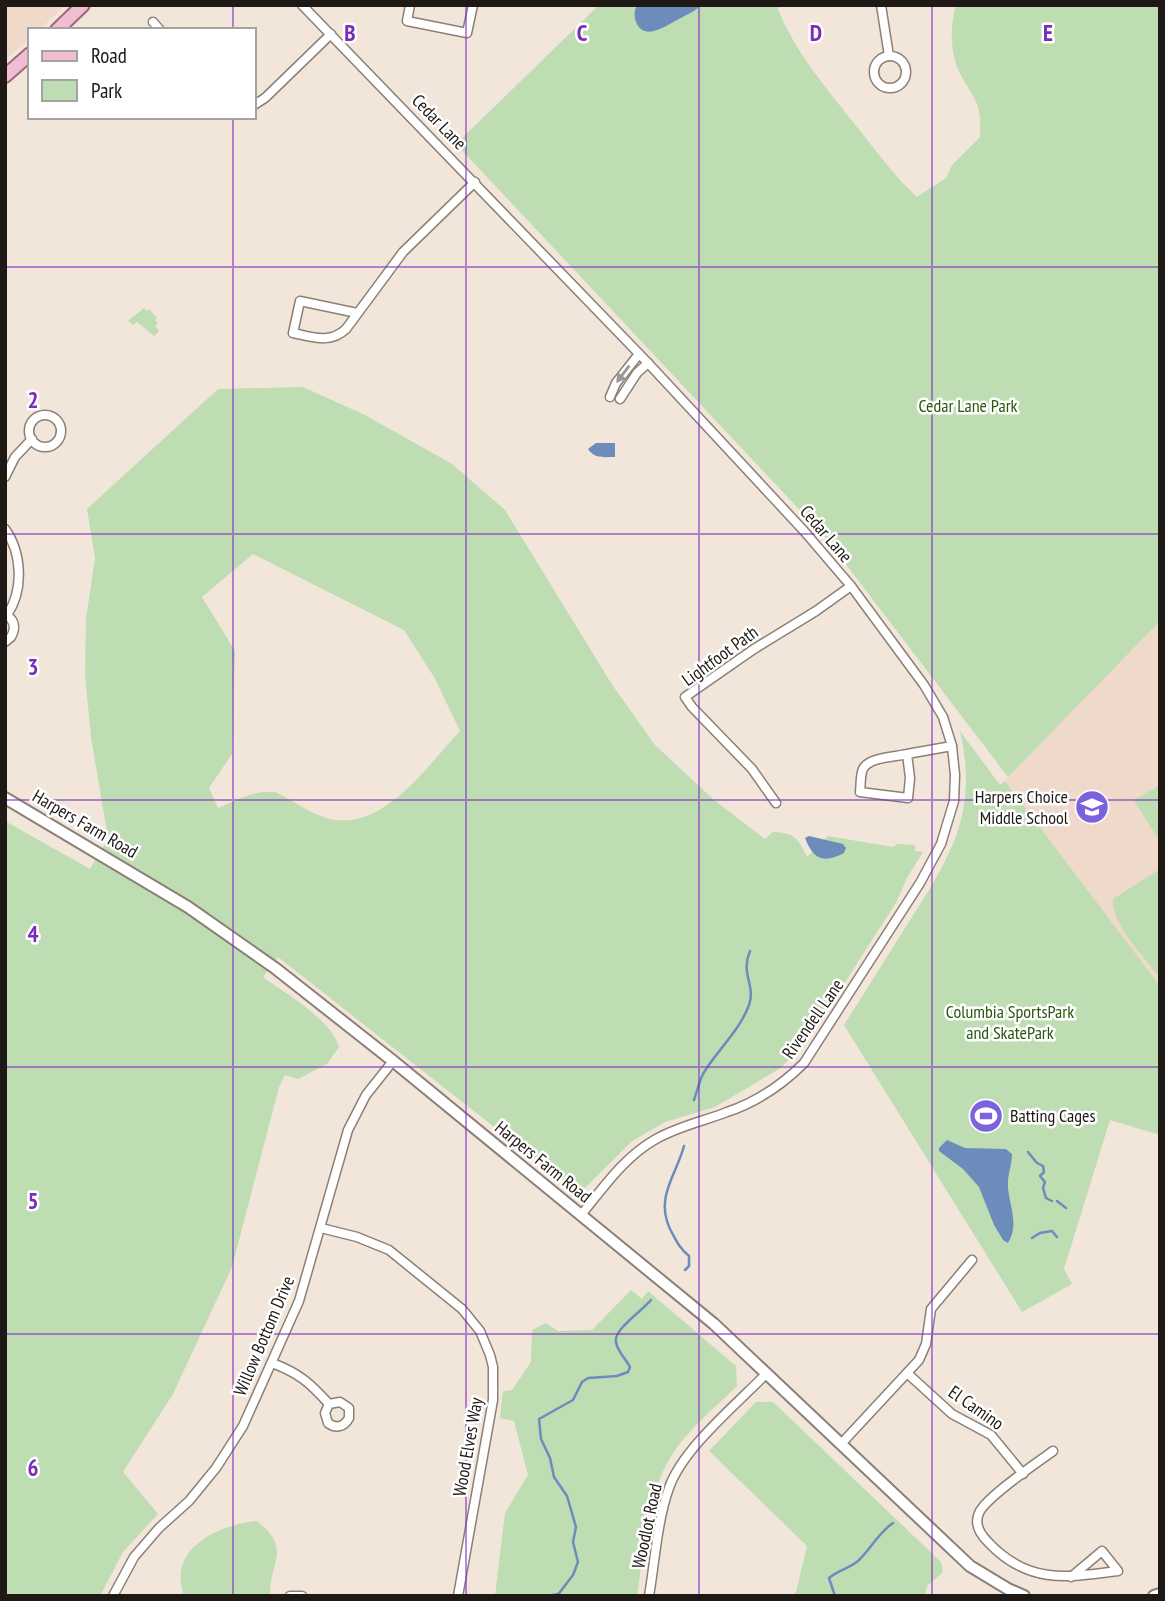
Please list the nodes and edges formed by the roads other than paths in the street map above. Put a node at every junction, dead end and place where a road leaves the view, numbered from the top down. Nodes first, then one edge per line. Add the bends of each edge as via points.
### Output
1 (83, 5) edge
2 (302, 5) edge
3 (410, 5) edge
4 (473, 5) edge
5 (881, 5) edge
6 (153, 22) dead end
7 (59, 28) edge
8 (158, 28) edge
9 (331, 34) junction
10 (888, 55) junction
11 (28, 56) edge
12 (5, 76) edge
13 (256, 104) edge
14 (475, 182) junction
15 (357, 313) junction
16 (639, 354) junction
17 (648, 363) junction
18 (610, 397) dead end
19 (620, 399) dead end
20 (32, 439) junction
21 (5, 477) edge
22 (5, 529) edge
23 (851, 586) junction
24 (6, 615) edge
25 (5, 642) edge
26 (952, 746) junction
27 (907, 754) junction
28 (5, 798) edge
29 (776, 803) dead end
30 (393, 1061) junction
31 (580, 1215) junction
32 (321, 1228) junction
33 (972, 1260) dead end
34 (272, 1363) junction
35 (767, 1373) junction
36 (907, 1373) junction
37 (330, 1404) dead end
38 (841, 1444) junction
39 (1052, 1451) dead end
40 (1023, 1474) junction
41 (1071, 1577) junction
42 (1160, 1594) edge
43 (113, 1596) edge
44 (290, 1596) edge
45 (302, 1596) edge
46 (458, 1596) edge
47 (649, 1596) edge
48 (1024, 1596) edge
49 (1154, 1596) edge

1 - 7 main road
2 - 9 street, Cedar Lane
3 - 4 street via 407,21 467,33
5 - 10 street
6 - 8 street
9 - 13 street
9 - 14 street, Cedar Lane
10 - 10 street via 874,70 877,80 890,88 904,81 906,71 899,58
11 - 12 main road
14 - 15 street via 403,252
14 - 16 street, Cedar Lane
15 - 15 street via 334,338 293,333 300,301
16 - 17 street, Cedar Lane
16 -> 18 street
17 - 19 street
17 - 23 street, Cedar Lane
20 - 20 street via 41,446 54,444 60,436 59,423 50,416 39,416 30,426
20 - 21 street via 22,447
22 - 24 street via 16,547 18,566 17,594
23 - 26 street, Cedar Lane via 935,701
23 - 29 street, Lightfoot Path via 685,697 752,769
24 - 25 street via 14,631
26 - 27 street
26 - 31 street, Rivendell Lane via 954,801 931,866 804,1063 756,1100 671,1131 644,1146 622,1164
27 - 27 street via 864,766 860,792 908,798
28 - 30 main road, Harpers Farm Road via 188,907
30 - 31 main road, Harpers Farm Road
30 - 32 street, Willow Bottom Drive via 355,1112
31 - 35 main road, Harpers Farm Road
32 - 34 street, Willow Bottom Drive via 299,1301
32 - 46 street, Wood Elves Way via 375,1244 404,1261 462,1309 480,1331 490,1355 493,1400
33 - 36 street via 931,1309 924,1353
34 - 37 street via 301,1376
34 - 43 street, Willow Bottom Drive via 243,1426 216,1468 139,1550
35 - 38 main road, Harpers Farm Road
35 - 47 street, Woodlot Road via 700,1441 676,1474 665,1505
36 - 38 street
36 - 40 street, El Camino via 952,1414 991,1435
38 - 48 main road, Harpers Farm Road via 970,1566
39 - 40 street
40 - 41 street via 984,1506 976,1521 978,1529 989,1544 1028,1571
41 - 41 street via 1094,1574 1118,1571 1102,1551
42 - 49 main road
44 - 45 street

